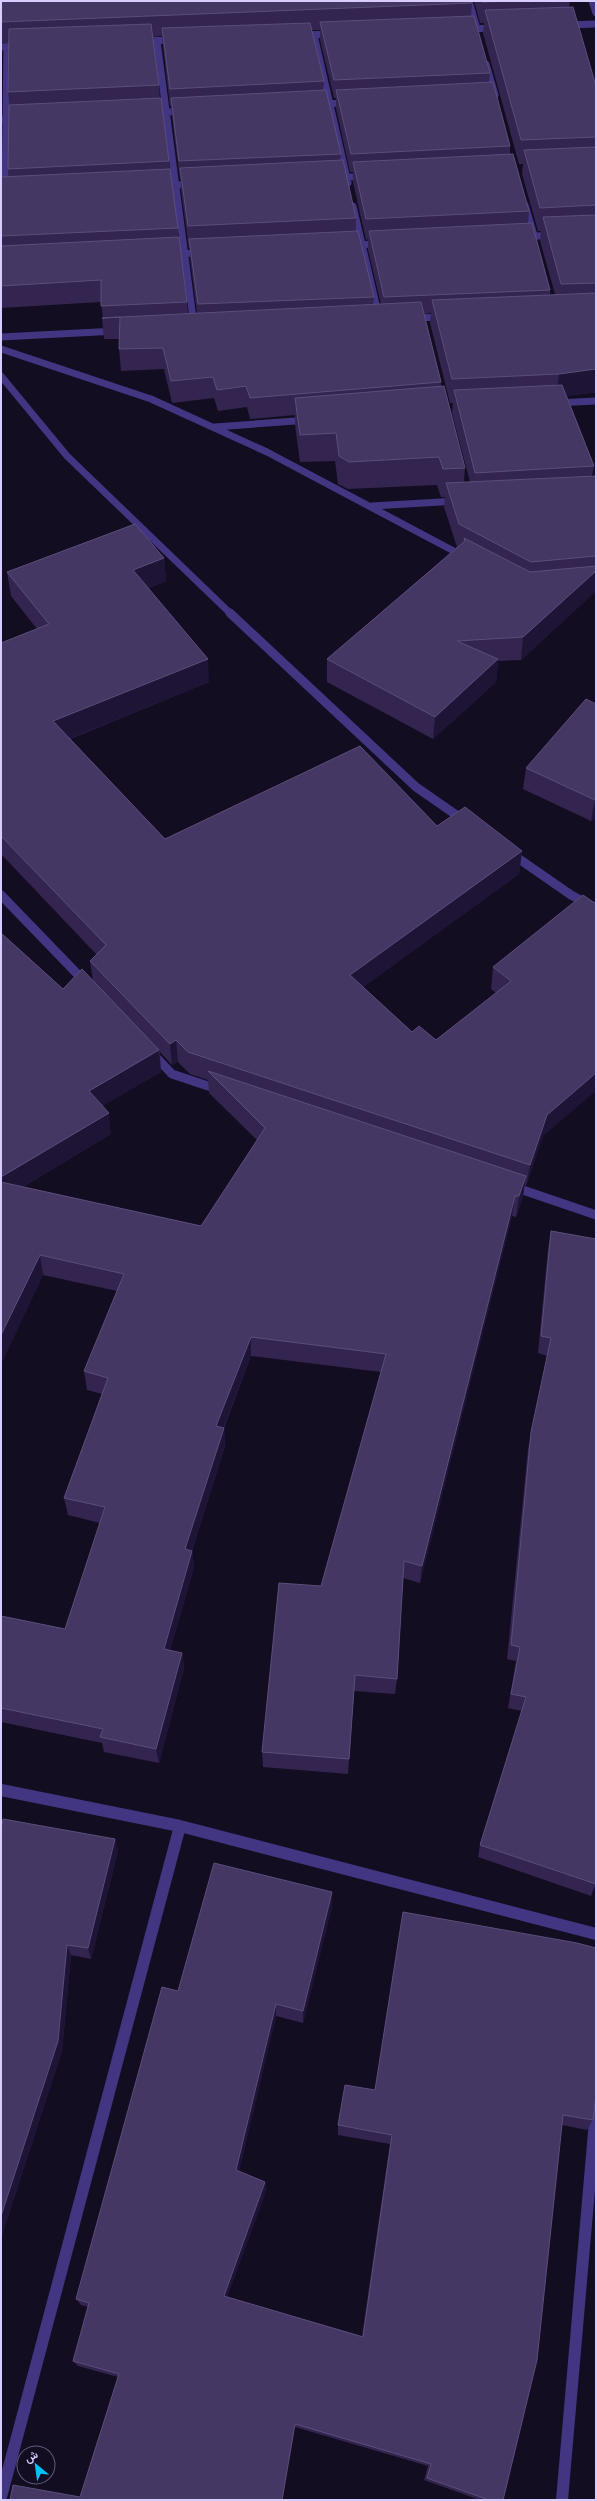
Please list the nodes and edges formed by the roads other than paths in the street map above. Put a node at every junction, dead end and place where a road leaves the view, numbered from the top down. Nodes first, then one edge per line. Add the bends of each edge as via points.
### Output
1 (469, 1) edge
2 (592, 1) edge
3 (596, 13) edge
4 (596, 24) edge
5 (556, 26) edge
6 (501, 28) edge
7 (477, 29) junction
8 (454, 30) edge
9 (345, 34) edge
10 (314, 35) junction
11 (290, 36) edge
12 (479, 36) edge
13 (181, 40) edge
14 (157, 41) junction
15 (134, 42) edge
16 (30, 46) edge
17 (4, 47) edge
18 (485, 58) edge
19 (495, 95) junction
20 (487, 96) edge
21 (353, 103) edge
22 (497, 103) edge
23 (330, 104) junction
24 (306, 105) edge
25 (190, 111) edge
26 (166, 112) junction
27 (143, 113) edge
28 (29, 119) edge
29 (3, 120) edge
30 (378, 176) edge
31 (347, 177) junction
32 (324, 178) edge
33 (200, 184) edge
34 (176, 185) junction
35 (153, 186) edge
36 (350, 192) edge
37 (12, 193) edge
38 (3, 194) edge
39 (524, 199) edge
40 (352, 200) edge
41 (565, 235) edge
42 (534, 236) junction
43 (510, 237) edge
44 (386, 244) edge
45 (536, 244) edge
46 (362, 245) junction
47 (339, 246) edge
48 (208, 252) edge
49 (185, 253) junction
50 (162, 254) edge
51 (455, 317) edge
52 (402, 319) edge
53 (379, 320) edge
54 (194, 327) edge
55 (125, 331) edge
56 (1, 337) edge
57 (1, 349) edge
58 (1, 376) edge
59 (596, 401) edge
60 (549, 403) edge
61 (314, 419) edge
62 (213, 427) junction
63 (469, 501) edge
64 (372, 506) junction
65 (473, 561) edge
66 (474, 827) edge
67 (500, 845) edge
68 (1, 895) edge
69 (596, 908) edge
70 (95, 993) edge
71 (144, 1045) edge
72 (233, 1094) edge
73 (498, 1182) edge
74 (596, 1215) edge
75 (1, 1790) edge
76 (180, 1826) junction
77 (596, 1934) edge
78 (596, 2109) edge
79 (1, 2496) edge
80 (562, 2500) edge

1 - 7 street
2 - 3 street
4 - 5 street
6 - 7 street
7 - 8 street
7 - 12 street
9 - 10 street
10 - 11 street
10 - 23 street
13 - 14 street
14 - 15 street
14 - 26 street
16 - 17 street
17 - 29 street
18 - 19 street
19 - 20 street
19 - 22 street
21 - 23 street
23 - 24 street
23 - 31 street
25 - 26 street
26 - 27 street
26 - 34 street
28 - 29 street
29 - 38 street
30 - 31 street
31 - 32 street
31 - 36 street
33 - 34 street
34 - 35 street
34 - 49 street
37 - 38 street
39 - 42 street
40 - 46 street
41 - 42 street
42 - 43 street
42 - 45 street
44 - 46 street
46 - 47 street
46 - 53 street
48 - 49 street
49 - 50 street
49 - 54 street
51 - 52 street via 425,322
55 - 56 street
57 - 62 street via 151,399
58 - 66 street via 67,456 210,594 416,787
59 - 60 street
61 - 62 street
62 - 64 street
63 - 64 street
64 - 65 street
67 - 69 street via 571,895
68 - 70 street
71 - 72 street via 172,1074
73 - 74 street
75 - 76 street
76 - 77 street
76 - 79 street
78 - 80 street

